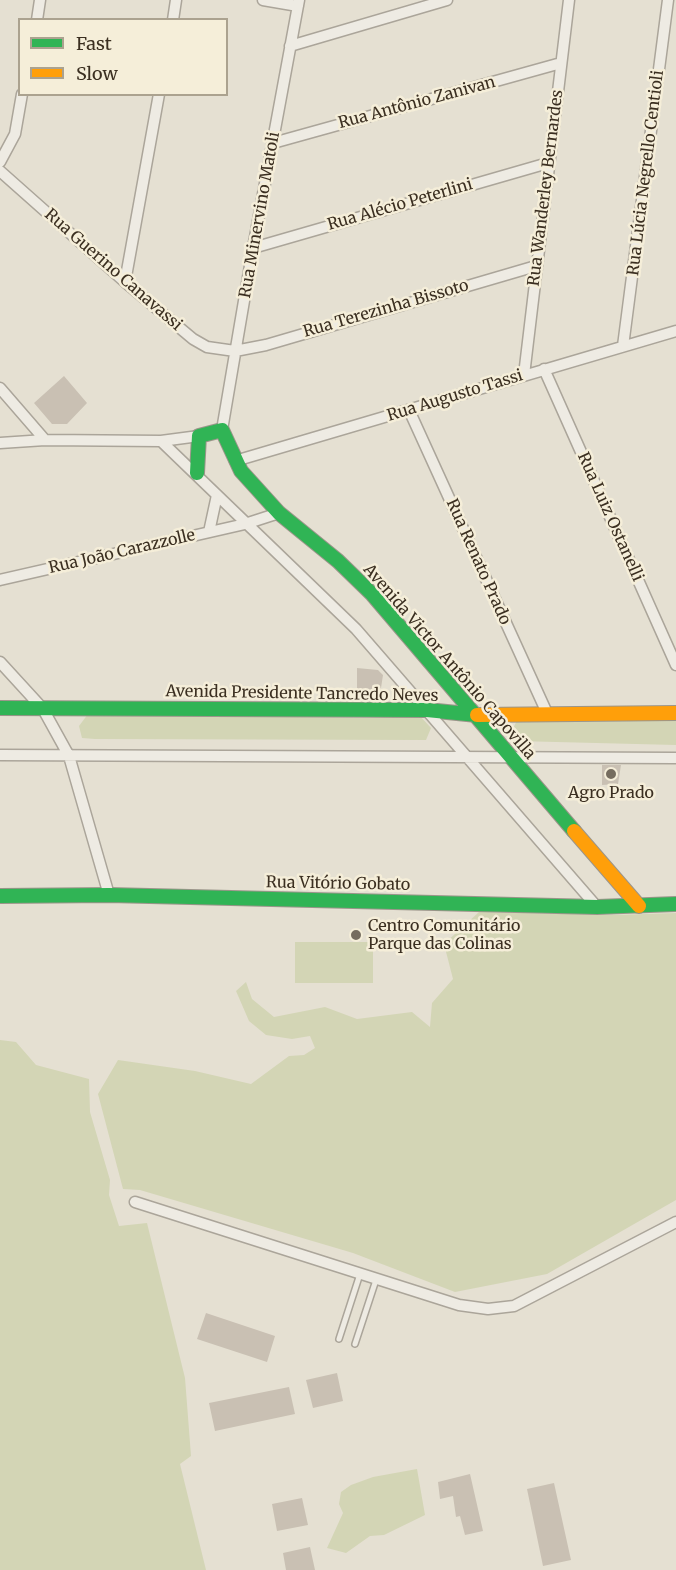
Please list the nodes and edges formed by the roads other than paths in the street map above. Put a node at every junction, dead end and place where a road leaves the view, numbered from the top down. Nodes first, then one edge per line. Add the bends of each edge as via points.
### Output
1 (40, 0) edge
2 (176, 0) edge
3 (263, 0) edge
4 (447, 0) edge
5 (569, 0) edge
6 (668, 0) edge
7 (298, 3) edge
8 (36, 18) edge
9 (172, 18) edge
10 (290, 46) junction
11 (561, 63) junction
12 (22, 96) edge
13 (159, 96) edge
14 (273, 143) junction
15 (0, 162) edge
16 (548, 163) junction
17 (0, 171) edge
18 (253, 248) junction
19 (536, 266) junction
20 (125, 282) junction
21 (676, 332) edge
22 (623, 346) junction
23 (235, 351) junction
24 (544, 369) junction
25 (524, 375) junction
26 (0, 388) edge
27 (409, 410) junction
28 (222, 430) junction
29 (199, 436) junction
30 (45, 440) junction
31 (162, 441) junction
32 (0, 443) edge
33 (235, 461) junction
34 (197, 473) junction
35 (217, 495) junction
36 (279, 513) junction
37 (244, 524) junction
38 (209, 532) junction
39 (0, 580) edge
40 (0, 662) edge
41 (676, 665) edge
42 (0, 708) edge
43 (43, 709) junction
44 (427, 710) junction
45 (547, 713) junction
46 (676, 713) edge
47 (473, 715) junction
48 (0, 754) edge
49 (69, 756) junction
50 (466, 758) junction
51 (676, 758) edge
52 (512, 759) junction
53 (109, 895) junction
54 (0, 896) edge
55 (676, 904) edge
56 (639, 906) junction
57 (597, 907) junction
58 (135, 1202) dead end
59 (676, 1222) edge
60 (360, 1274) junction
61 (376, 1280) junction
62 (339, 1339) dead end
63 (355, 1344) dead end

1 - 8 street
2 - 9 street
3 - 7 street
4 - 10 street
5 - 11 street, Rua Wanderley Bernardes
6 - 22 street, Rua Lúcia Negrello Centioli
7 - 10 street, Rua Minervino Matoli
10 - 14 street, Rua Minervino Matoli
11 - 14 street, Rua Antônio Zanivan
11 - 16 street, Rua Wanderley Bernardes
12 - 15 street via 15,134
13 - 20 street
14 - 18 street, Rua Minervino Matoli
16 - 18 street, Rua Alécio Peterlini
16 - 19 street, Rua Wanderley Bernardes
17 - 20 street, Rua Guerino Canavassi
18 - 23 street, Rua Minervino Matoli
19 - 23 street, Rua Terezinha Bissoto
19 - 25 street, Rua Wanderley Bernardes
20 - 23 street, Rua Guerino Canavassi via 207,348
21 - 22 street, Rua Augusto Tassi
22 - 24 street, Rua Augusto Tassi
23 - 28 street, Rua Minervino Matoli
24 - 25 street, Rua Augusto Tassi
24 - 41 street, Rua Luiz Ostanelli
25 - 27 street, Rua Augusto Tassi
26 - 30 street
27 - 33 street, Rua Augusto Tassi
27 - 45 street, Rua Renato Prado
28 - 29 street
28 - 33 street, Avenida Victor Antônio Capovilla
29 - 31 street
29 - 34 street
30 - 31 street
30 - 32 street
31 - 34 street
33 - 36 street, Avenida Victor Antônio Capovilla
34 - 35 street
35 - 37 street
35 - 38 street
36 - 37 street, Rua João Carazzolle
36 - 47 street, Avenida Victor Antônio Capovilla via 372,594
37 - 38 street, Rua João Carazzolle
37 - 44 street via 356,629
38 - 39 street, Rua João Carazzolle
40 - 43 street
42 - 43 street, Avenida Presidente Tancredo Neves
43 - 44 street, Avenida Presidente Tancredo Neves
43 - 49 street
44 - 47 street, Avenida Presidente Tancredo Neves
44 - 50 street
45 - 46 street, Avenida Presidente Tancredo Neves
45 - 47 street, Avenida Presidente Tancredo Neves
47 - 52 street, Avenida Victor Antônio Capovilla
48 - 49 street
49 - 50 street
49 - 53 street
50 - 52 street
50 - 57 street
51 - 52 street
52 - 56 street, Avenida Victor Antônio Capovilla
53 - 54 street, Rua Vitório Gobato
53 - 57 street, Rua Vitório Gobato
55 - 56 street, Rua Vitório Gobato
56 - 57 street, Rua Vitório Gobato
58 - 60 street
59 - 61 street via 514,1306 488,1309 459,1305
60 - 61 street
60 - 62 lane
61 - 63 lane

